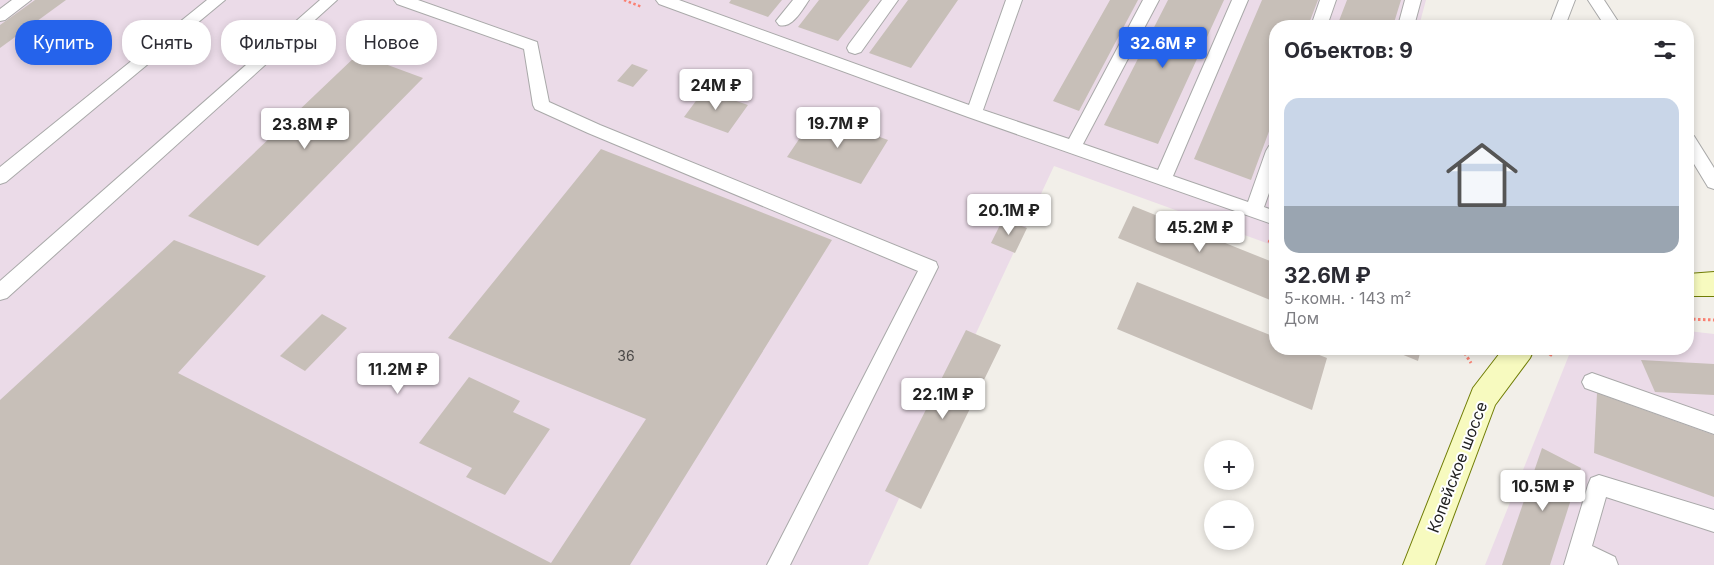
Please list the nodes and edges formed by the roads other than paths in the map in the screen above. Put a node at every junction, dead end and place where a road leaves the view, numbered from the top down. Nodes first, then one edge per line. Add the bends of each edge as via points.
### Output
1 (23, 0) edge
2 (217, 0) edge
3 (330, 0) edge
4 (402, 0) edge
5 (664, 0) edge
6 (801, 0) edge
7 (890, 0) edge
8 (1014, 0) edge
9 (1151, 0) edge
10 (1240, 0) edge
11 (1328, 0) edge
12 (1413, 0) edge
13 (1567, 0) edge
14 (1596, 0) edge
15 (0, 16) edge
16 (1321, 20) edge
17 (1408, 20) edge
18 (1559, 20) edge
19 (1609, 20) edge
20 (784, 21) dead end
21 (855, 48) dead end
22 (974, 112) junction
23 (1073, 147) junction
24 (1694, 150) edge
25 (1269, 168) edge
26 (0, 177) edge
27 (1163, 179) junction
28 (1714, 182) edge
29 (1254, 211) junction
30 (1269, 216) edge
31 (1714, 284) edge
32 (1694, 285) edge
33 (0, 292) edge
34 (1515, 355) edge
35 (1592, 382) dead end
36 (1714, 425) edge
37 (1714, 521) edge
38 (1577, 558) edge
39 (778, 565) edge
40 (1419, 565) edge
41 (1607, 565) edge

1 - 15 lane
2 - 26 lane
3 - 33 lane
4 - 39 lane via 531,46 541,105 929,266
5 - 22 lane
6 - 20 lane
7 - 21 lane
8 - 22 lane
9 - 23 lane
10 - 27 lane
11 - 16 lane
12 - 17 lane
13 - 18 lane
14 - 19 lane
22 - 23 lane
23 - 27 lane
24 - 28 lane
25 - 29 lane
27 - 29 lane
29 - 30 lane
31 - 32 street
34 - 40 street, Копейское шоссе via 1483,398
35 - 36 lane
37 - 38 lane via 1599,485
38 - 41 lane

